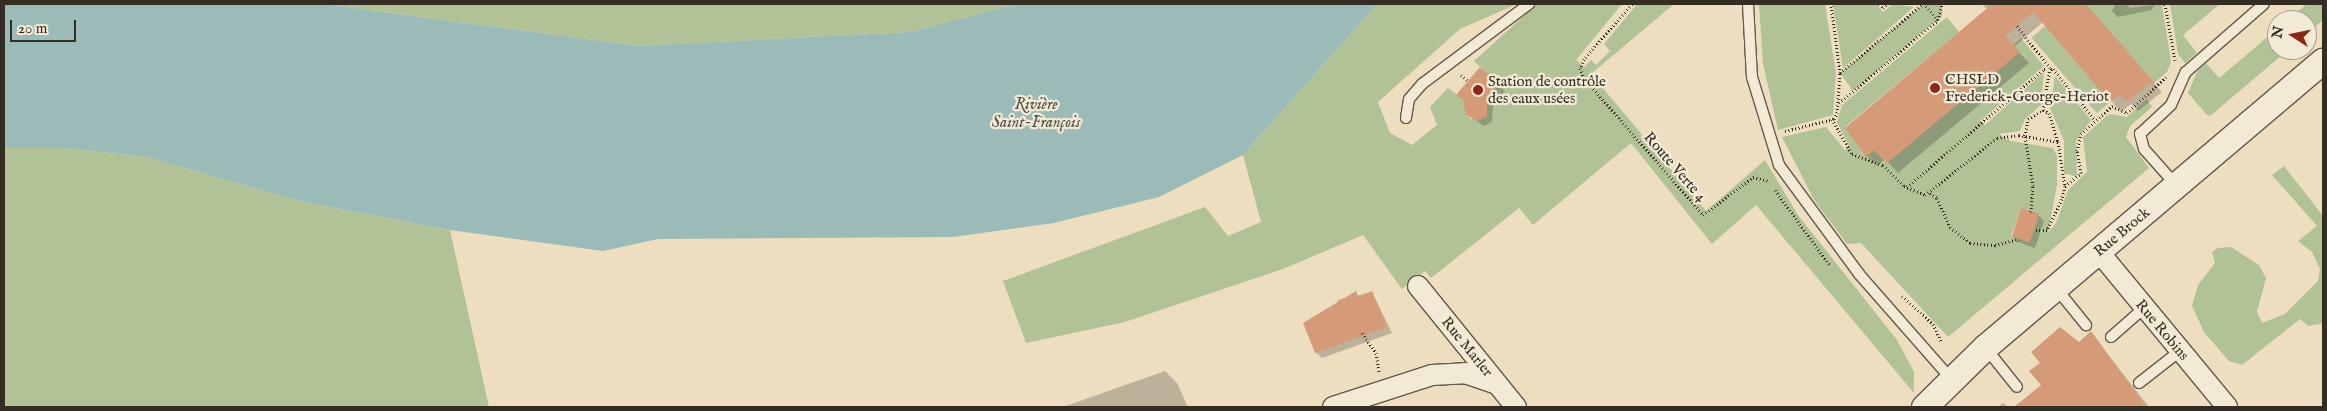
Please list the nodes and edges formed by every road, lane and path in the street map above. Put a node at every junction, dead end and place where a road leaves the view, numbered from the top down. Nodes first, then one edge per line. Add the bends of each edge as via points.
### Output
1 (1529, 4) edge
2 (1632, 4) edge
3 (1748, 4) edge
4 (1830, 4) edge
5 (1879, 4) edge
6 (1888, 4) edge
7 (1924, 4) edge
8 (1942, 4) edge
9 (2165, 4) edge
10 (2264, 4) edge
11 (1938, 20) junction
12 (2017, 26) dead end
13 (2322, 63) edge
14 (2050, 68) junction
15 (1840, 73) junction
16 (1839, 104) junction
17 (2043, 110) junction
18 (1406, 118) dead end
19 (1832, 120) junction
20 (2095, 120) junction
21 (1779, 133) dead end
22 (2024, 136) junction
23 (2058, 142) junction
24 (2065, 186) junction
25 (2177, 186) junction
26 (1907, 188) junction
27 (1930, 193) junction
28 (2031, 212) dead end
29 (2033, 230) dead end
30 (2019, 239) dead end
31 (2098, 252) junction
32 (1835, 268) dead end
33 (1418, 286) dead end
34 (2056, 288) junction
35 (1899, 293) dead end
36 (2144, 308) junction
37 (2086, 325) dead end
38 (1362, 333) dead end
39 (2111, 337) dead end
40 (1985, 346) junction
41 (1946, 347) dead end
42 (2180, 351) junction
43 (1380, 373) dead end
44 (1953, 381) junction
45 (2138, 383) dead end
46 (1497, 384) junction
47 (2017, 387) dead end
48 (1333, 407) edge
49 (1516, 407) edge
50 (1924, 407) edge
51 (2227, 407) edge

1 - 18 lane via 1422,84 1409,99
2 - 32 path, Route Verte 4 via 1584,59 1580,68 1584,78 1700,213 1706,214 1753,177 1762,176
3 - 44 lane via 1753,84 1779,165 1859,274
4 - 15 path
5 - 6 path via 1883,8
7 - 11 path
7 - 15 path
8 - 11 path
9 - 20 path via 2175,67 2127,113 2112,106
10 - 25 lane via 2186,72 2171,105 2140,134 2144,149
11 - 16 path
12 - 14 path
13 - 25 street, Rue Brock
14 - 17 path
14 - 20 path
14 - 26 path
15 - 16 path
16 - 19 path
17 - 22 path via 2028,119
17 - 23 path via 2053,119
19 - 21 path
19 - 26 path via 1852,154 1883,165
20 - 24 path via 2078,144 2081,173
22 - 23 path
22 - 27 path via 2011,135 1984,144
22 - 28 path via 2033,186
23 - 24 path
24 - 29 path via 2047,230
25 - 31 street, Rue Brock
26 - 27 path
27 - 30 path via 1937,198 1950,227 1970,243 1996,245
31 - 34 street, Rue Brock
31 - 36 street, Rue Robins
33 - 46 street, Rue Marler
34 - 37 lane
34 - 40 street, Rue Brock
35 - 41 path via 1933,324
36 - 39 lane
36 - 42 street, Rue Robins
38 - 43 path via 1376,353
40 - 44 street, Rue Brock
40 - 47 lane
42 - 45 lane
42 - 51 street, Rue Robins
44 - 50 street, Rue Brock
46 - 48 street via 1465,373 1432,374
46 - 49 street, Rue Marler

